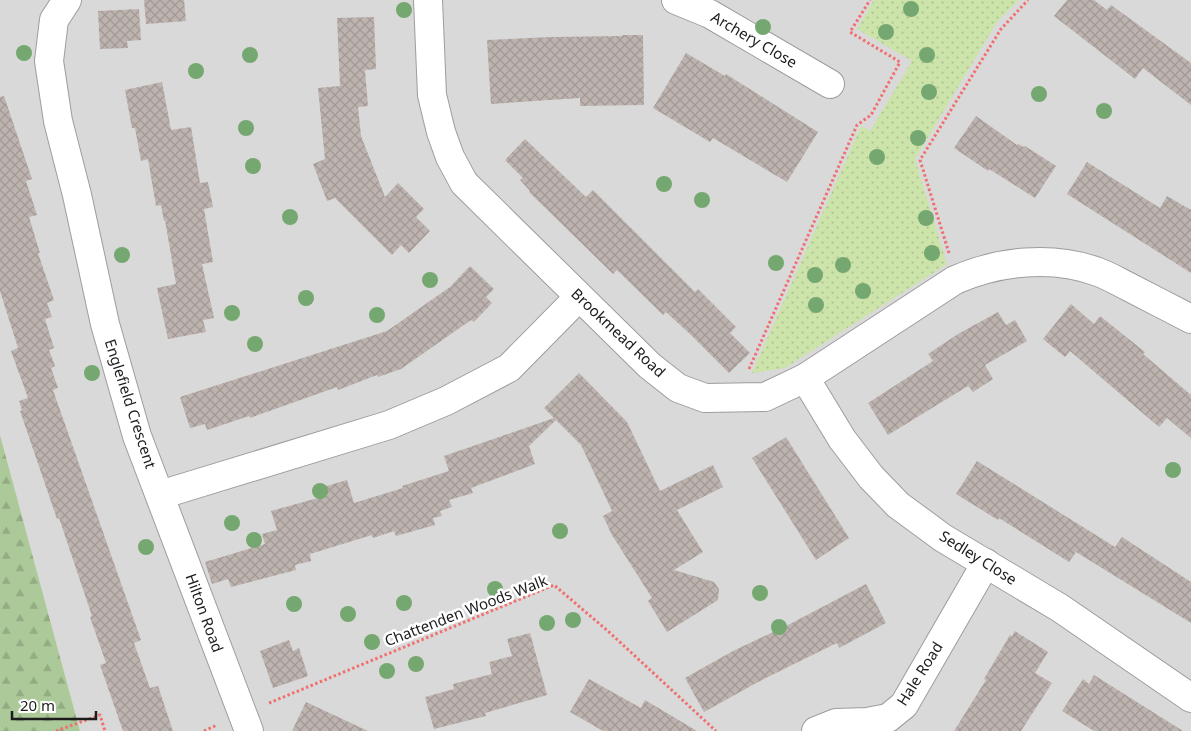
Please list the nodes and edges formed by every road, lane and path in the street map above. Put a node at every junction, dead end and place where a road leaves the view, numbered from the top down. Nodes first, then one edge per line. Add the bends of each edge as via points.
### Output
1 (68, 0) edge
2 (428, 0) edge
3 (676, 0) edge
4 (870, 0) edge
5 (1028, 0) edge
6 (830, 84) dead end
7 (955, 280) junction
8 (579, 297) junction
9 (1191, 319) edge
10 (805, 378) junction
11 (737, 397) junction
12 (160, 494) junction
13 (986, 563) junction
14 (1191, 698) edge
15 (245, 722) edge
16 (890, 724) edge
17 (56, 731) edge
18 (105, 731) edge
19 (716, 731) edge
20 (816, 731) edge

1 - 12 street, Englefield Crescent via 54,20 50,61 58,121 105,324 137,436
2 - 8 street, Brookmead Road via 432,95 440,132 450,157 464,183
3 - 6 street, Archery Close via 710,14
4 - 11 path via 850,32 900,62 870,115 857,125
5 - 7 path via 1001,29 920,160
7 - 9 street, Brookmead Road via 1008,264 1066,264 1098,272
7 - 10 street, Brookmead Road
8 - 11 street, Brookmead Road via 650,366 678,388 705,398
8 - 12 street via 508,368 446,401 389,425
10 - 11 street, Brookmead Road via 765,397
10 - 13 street, Sedley Close via 842,439 898,505
12 - 15 street, Hilton Road
13 - 14 street, Sedley Close via 1060,608
13 - 16 street, Hale Road
15 - 19 path, Chattenden Woods Walk via 453,625 554,585
16 - 20 street, Hale Road via 836,723
17 - 18 path via 100,715

